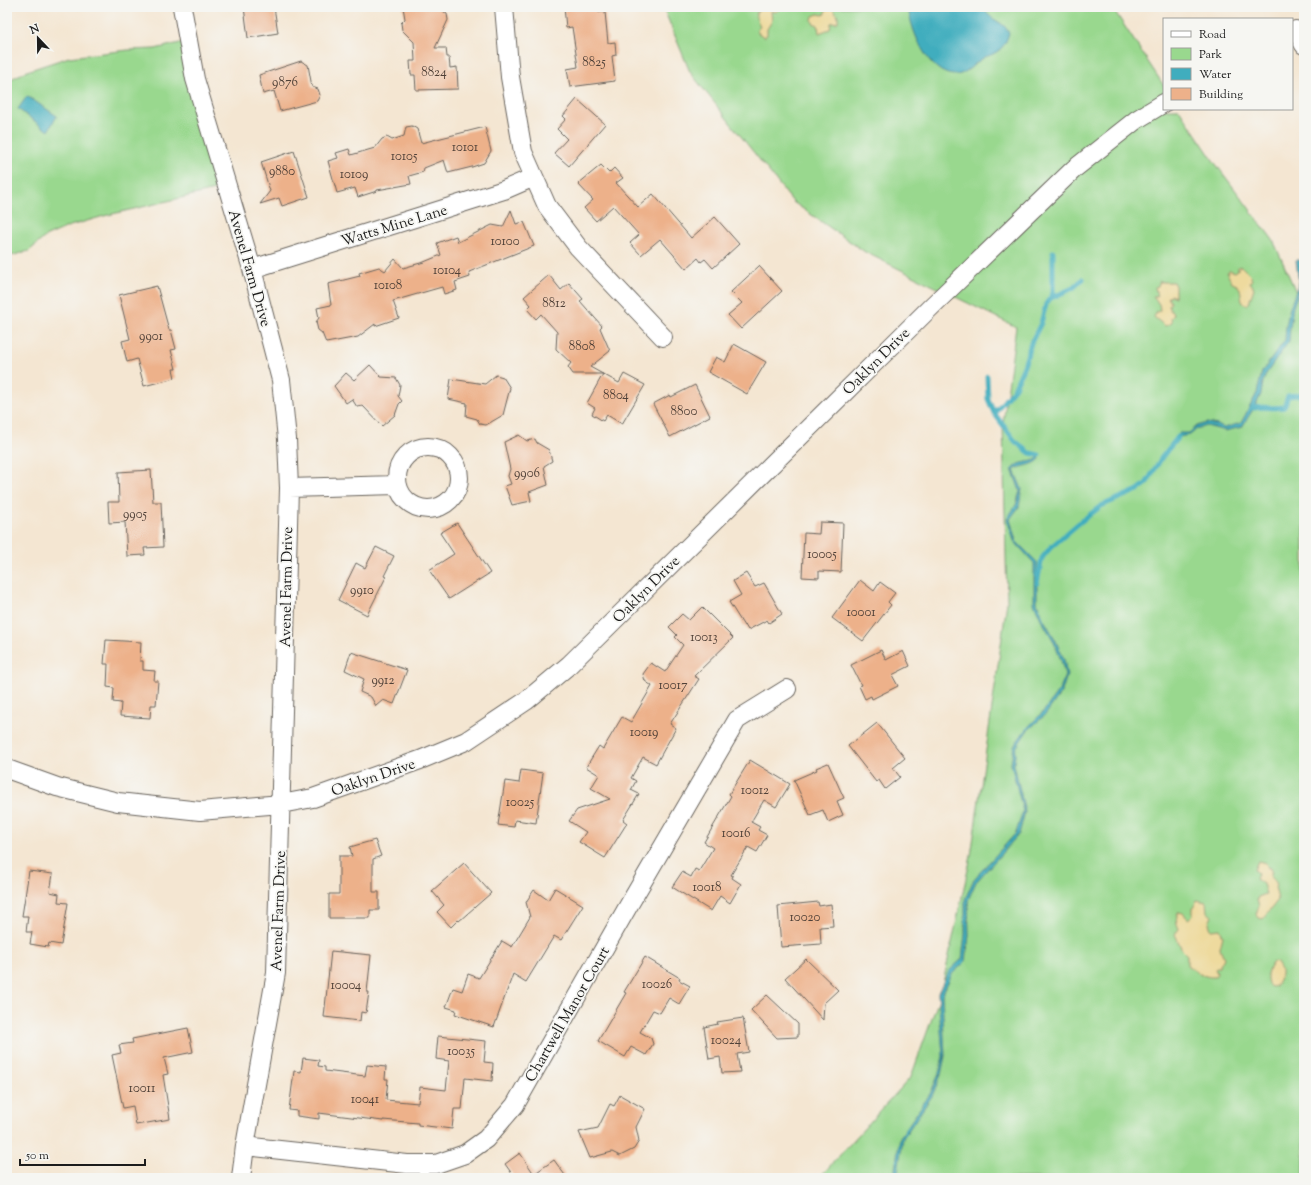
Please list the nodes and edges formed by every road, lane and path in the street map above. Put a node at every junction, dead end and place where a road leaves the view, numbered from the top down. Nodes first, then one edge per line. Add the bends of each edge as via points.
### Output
1 (182, 7) edge
2 (504, 7) edge
3 (1163, 104) edge
4 (534, 177) junction
5 (252, 269) junction
6 (663, 337) dead end
7 (398, 485) dead end
8 (289, 488) junction
9 (787, 689) dead end
10 (7, 769) edge
11 (281, 804) junction
12 (245, 1146) junction
13 (241, 1178) edge

1 - 5 street, Avenel Farm Drive via 195,79
2 - 4 street via 510,76 523,152
3 - 11 street, Oaklyn Drive via 1136,120 1074,169 932,305 569,665 526,701 466,741 313,798
4 - 5 street, Watts Mine Lane via 504,190
4 - 6 street via 547,206 578,247
5 - 8 street, Avenel Farm Drive via 281,380
7 - 8 street
8 - 11 street, Avenel Farm Drive
9 - 12 street, Chartwell Manor Court via 737,720 515,1105 486,1139 466,1154 436,1164 407,1164
10 - 11 street, Oaklyn Drive via 57,787 118,802 200,810
11 - 12 street, Avenel Farm Drive via 276,973
12 - 13 street, Avenel Farm Drive

